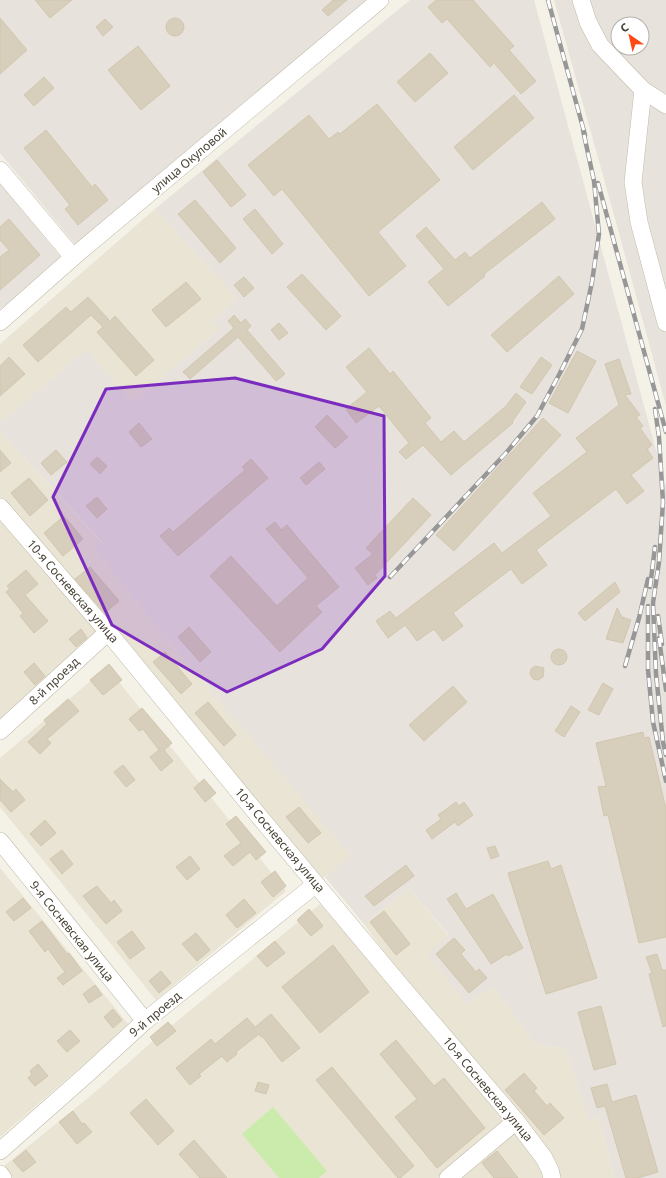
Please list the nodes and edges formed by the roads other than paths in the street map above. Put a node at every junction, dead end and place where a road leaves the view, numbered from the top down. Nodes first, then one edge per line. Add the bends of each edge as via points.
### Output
1 (380, 0) edge
2 (580, 0) edge
3 (643, 90) junction
4 (666, 105) edge
5 (0, 170) edge
6 (73, 257) junction
7 (0, 322) edge
8 (666, 323) edge
9 (0, 508) edge
10 (108, 632) junction
11 (0, 731) edge
12 (0, 841) edge
13 (316, 884) junction
14 (145, 1021) junction
15 (516, 1121) junction
16 (0, 1151) edge
17 (0, 1174) edge
18 (3, 1178) edge
19 (448, 1178) edge
20 (552, 1178) edge

1 - 6 street, улица Окуловой
2 - 3 street via 600,45
3 - 4 street
3 - 8 street via 633,182 638,222
5 - 6 street
6 - 7 street, улица Окуловой
9 - 10 street, 10-я Сосневская улица
10 - 11 street, 8-й проезд
10 - 13 street, 10-я Сосневская улица
12 - 14 street, 9-я Сосневская улица
13 - 14 street, 9-й проезд
13 - 15 street, 10-я Сосневская улица
14 - 16 street, 9-й проезд
15 - 19 street
15 - 20 street, 10-я Сосневская улица via 544,1158
17 - 18 street

